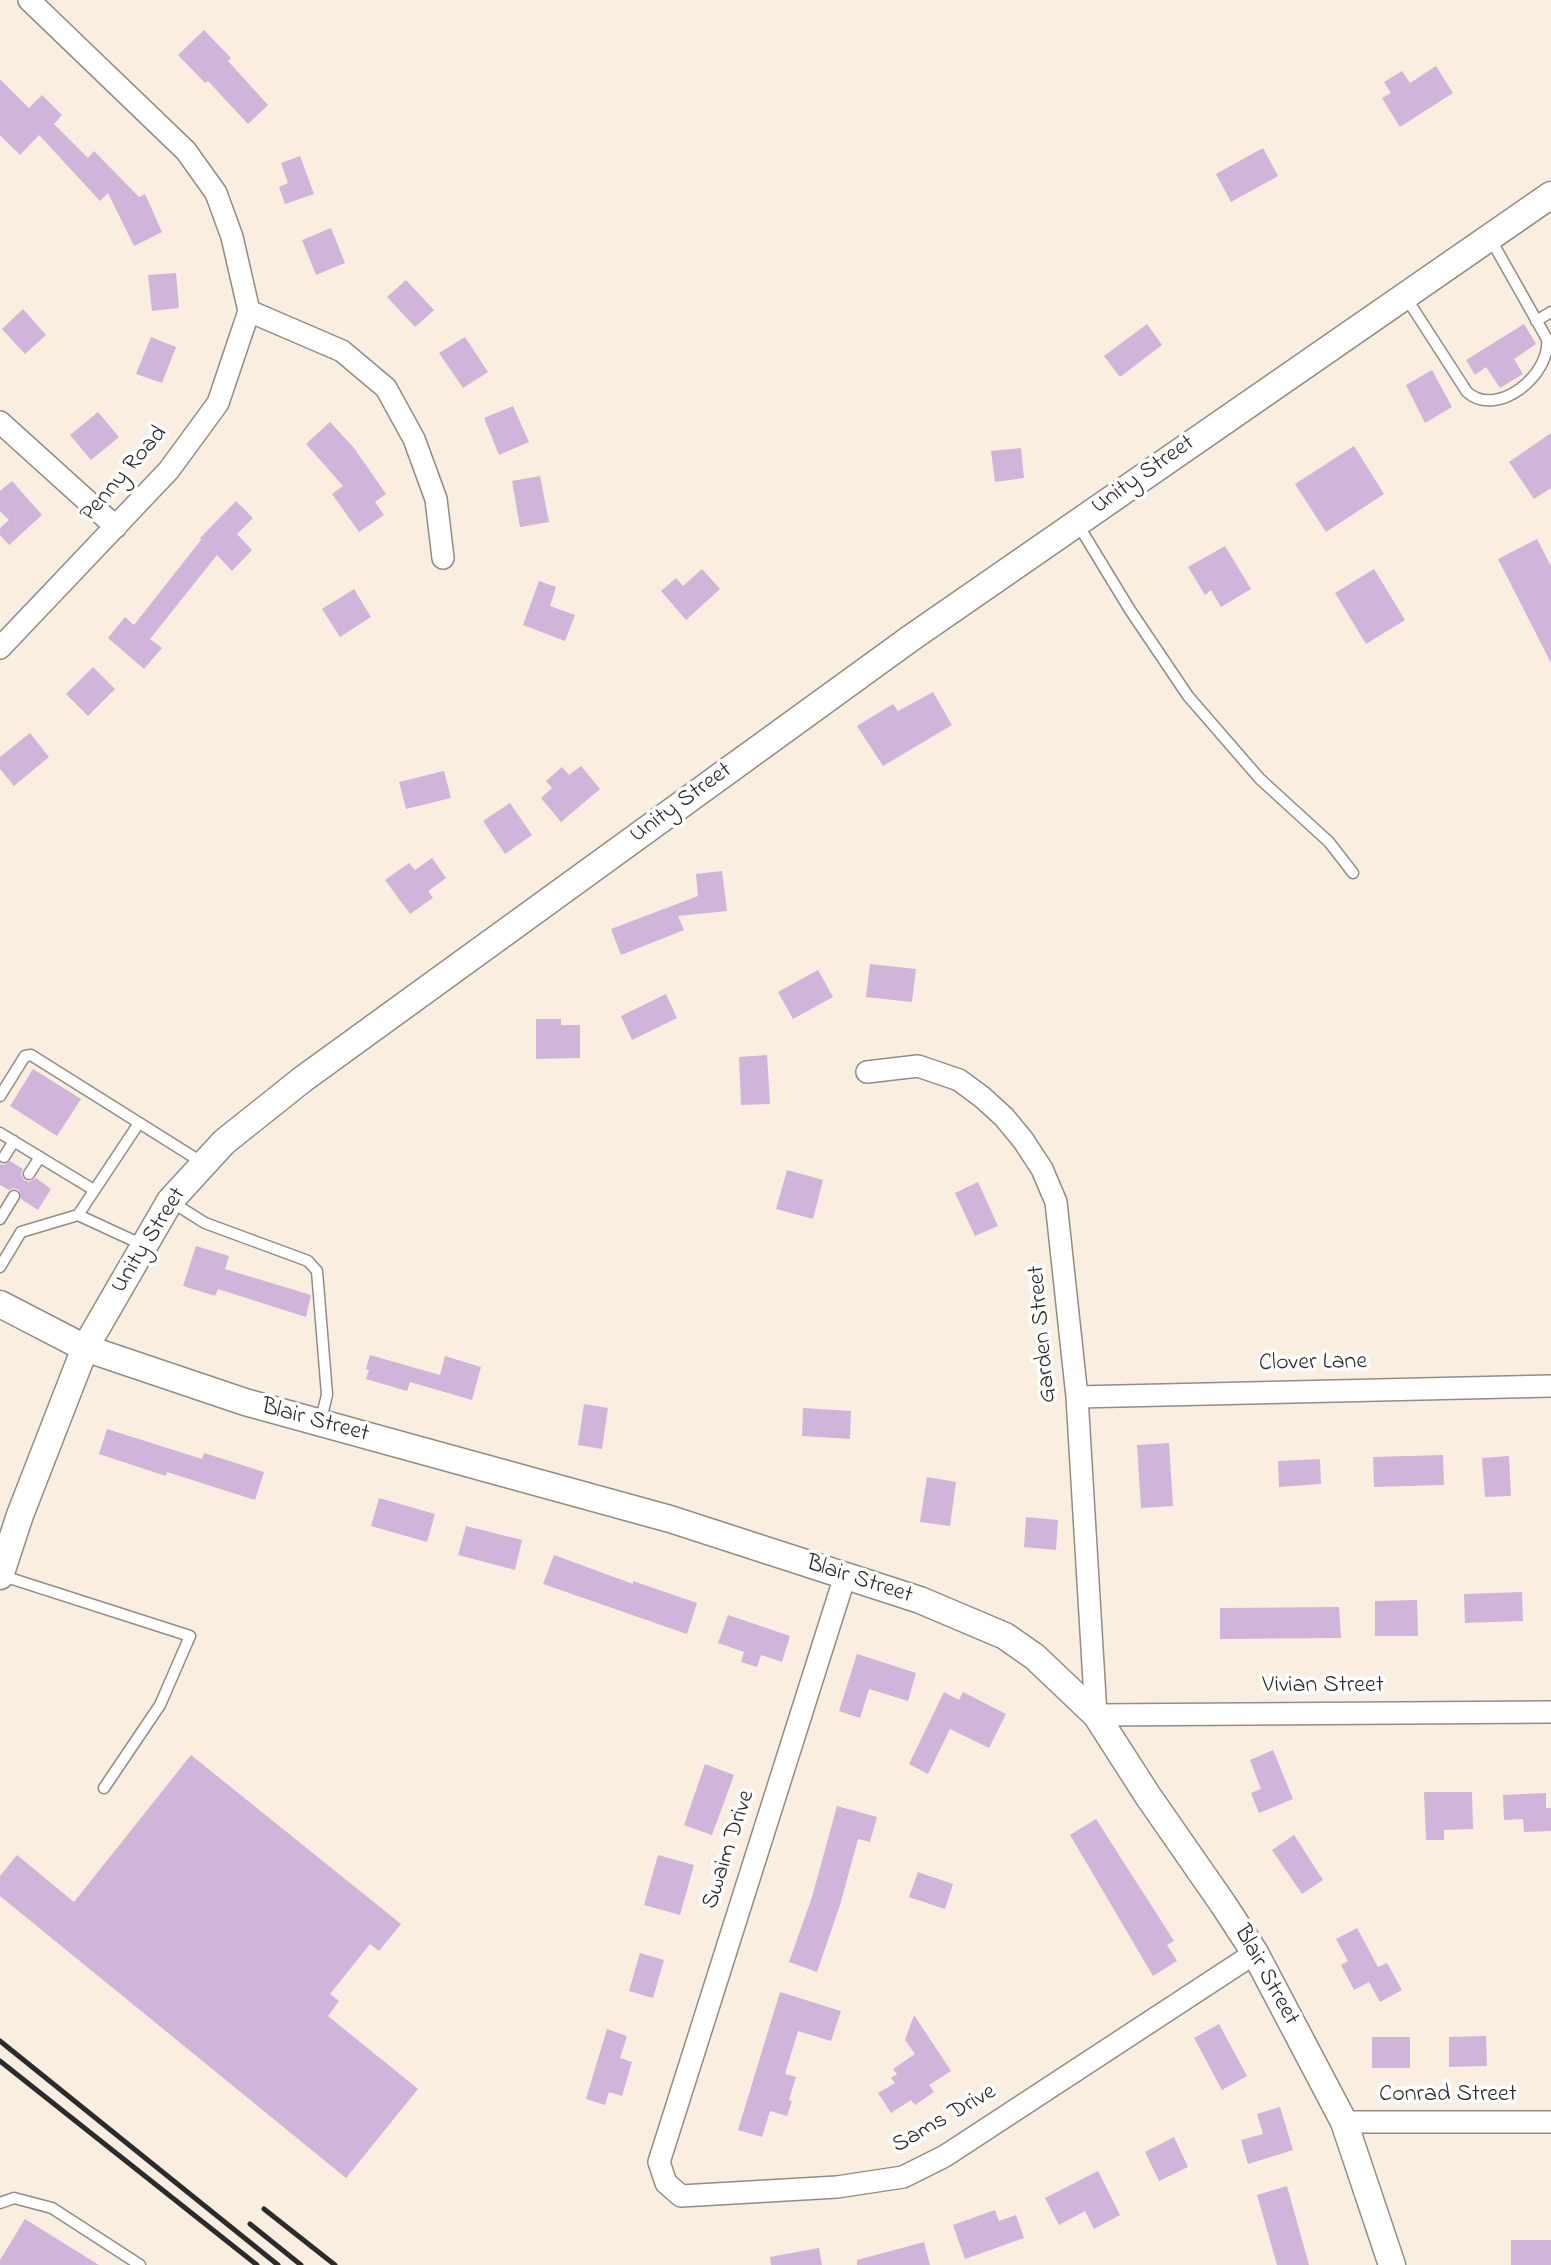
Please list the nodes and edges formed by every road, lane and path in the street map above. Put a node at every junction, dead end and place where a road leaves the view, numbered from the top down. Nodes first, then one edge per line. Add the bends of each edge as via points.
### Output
1 (29, 0) edge
2 (1551, 195) edge
3 (1489, 237) junction
4 (1405, 296) junction
5 (249, 311) junction
6 (1551, 312) edge
7 (1536, 321) junction
8 (0, 422) edge
9 (1077, 523) junction
10 (116, 527) junction
11 (443, 558) dead end
12 (0, 648) edge
13 (1353, 873) dead end
14 (867, 1072) dead end
15 (0, 1096) edge
16 (139, 1123) junction
17 (0, 1133) edge
18 (14, 1141) junction
19 (4, 1157) dead end
20 (40, 1157) junction
21 (204, 1164) junction
22 (29, 1174) dead end
23 (94, 1190) junction
24 (14, 1196) dead end
25 (170, 1201) junction
26 (78, 1215) junction
27 (0, 1219) edge
28 (21, 1232) junction
29 (145, 1245) junction
30 (0, 1267) edge
31 (0, 1304) edge
32 (85, 1348) junction
33 (1551, 1386) edge
34 (1077, 1396) junction
35 (320, 1423) junction
36 (0, 1575) edge
37 (845, 1576) junction
38 (1551, 1712) edge
39 (1096, 1715) junction
40 (104, 1788) dead end
41 (1255, 1953) junction
42 (1344, 2122) junction
43 (1551, 2122) edge
44 (666, 2140) joint
45 (0, 2203) edge
46 (140, 2265) edge
47 (1392, 2265) edge

1 - 5 street via 186,151 216,193 232,237
2 - 3 street, Unity Street
3 - 4 street, Unity Street
3 - 7 lane
4 - 7 lane via 1474,398 1495,401 1511,395 1543,366 1549,350
4 - 9 street, Unity Street
5 - 10 street, Penny Road via 218,403 169,470
5 - 11 street via 342,351 386,388 414,439 436,499
6 - 7 lane
8 - 10 street
9 - 13 lane via 1188,696 1260,779 1329,842
9 - 21 street, Unity Street via 303,1079 224,1142
10 - 12 street, Penny Road
14 - 34 street, Garden Street via 918,1066 959,1080 1004,1116 1036,1159 1056,1202
15 - 16 lane via 25,1056 31,1055
16 - 21 lane
16 - 23 lane
17 - 18 lane
18 - 19 lane
18 - 20 lane
20 - 22 lane
20 - 23 lane
21 - 25 street, Unity Street
23 - 26 lane
24 - 27 lane
25 - 29 street, Unity Street
25 - 35 lane via 205,1223 314,1265 327,1395
26 - 28 lane
26 - 29 lane
27 - 28 lane
28 - 30 lane
29 - 32 street, Unity Street
31 - 32 street, Blair Street
32 - 35 street, Blair Street
32 - 36 street, Unity Street
33 - 34 street, Clover Lane
34 - 39 street, Garden Street
35 - 37 street, Blair Street via 670,1519
36 - 40 lane via 190,1636 160,1705
37 - 39 street, Blair Street via 920,1600 1005,1636 1035,1657
37 - 44 street, Swaim Drive
38 - 39 street, Vivian Street
39 - 41 street, Blair Street
41 - 42 street, Blair Street
41 - 44 street, Sams Drive via 946,2156 903,2177 837,2187 681,2196 666,2183 659,2162
42 - 43 street, Conrad Street
42 - 47 street, Blair Street
45 - 46 lane via 14,2198 52,2208

